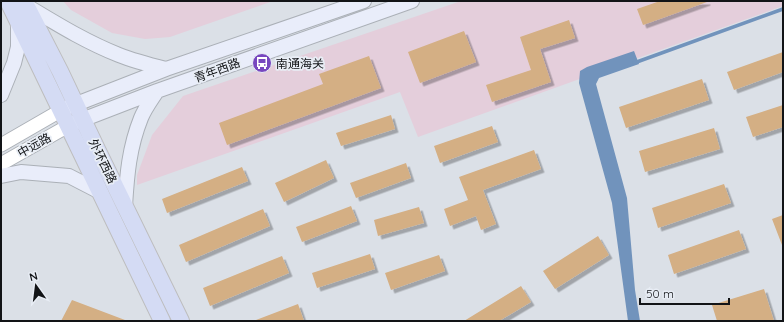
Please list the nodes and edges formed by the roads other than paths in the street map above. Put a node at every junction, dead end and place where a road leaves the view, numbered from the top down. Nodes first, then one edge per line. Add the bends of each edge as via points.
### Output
1 (8, 1) edge
2 (364, 1) edge
3 (412, 1) edge
4 (26, 4) edge
5 (18, 21) junction
6 (166, 69) junction
7 (157, 91) junction
8 (1, 94) edge
9 (76, 103) junction
10 (60, 110) junction
11 (84, 119) junction
12 (68, 126) junction
13 (1, 145) edge
14 (1, 164) edge
15 (1, 176) edge
16 (100, 192) junction
17 (125, 206) junction
18 (162, 321) edge
19 (181, 321) edge

1 - 5 main road, 外环西路
2 - 6 main road, 青年西路
3 - 7 main road, 青年西路
4 - 6 main road via 72,34 132,60
4 - 9 main road, 外环西路
5 - 8 main road via 18,47
5 - 10 main road, 外环西路
6 - 9 main road, 青年西路
7 - 11 main road, 青年西路
7 - 17 main road via 142,116 134,139 128,162
9 - 10 main road, 青年西路
9 - 11 main road, 外环西路
10 - 12 main road, 外环西路
10 - 13 street, 中远路
11 - 12 main road, 青年西路
11 - 17 main road, 外环西路
12 - 14 street, 中远路
12 - 16 main road, 外环西路
15 - 16 main road via 22,172 69,176
16 - 18 main road, 外环西路
17 - 19 main road, 外环西路

